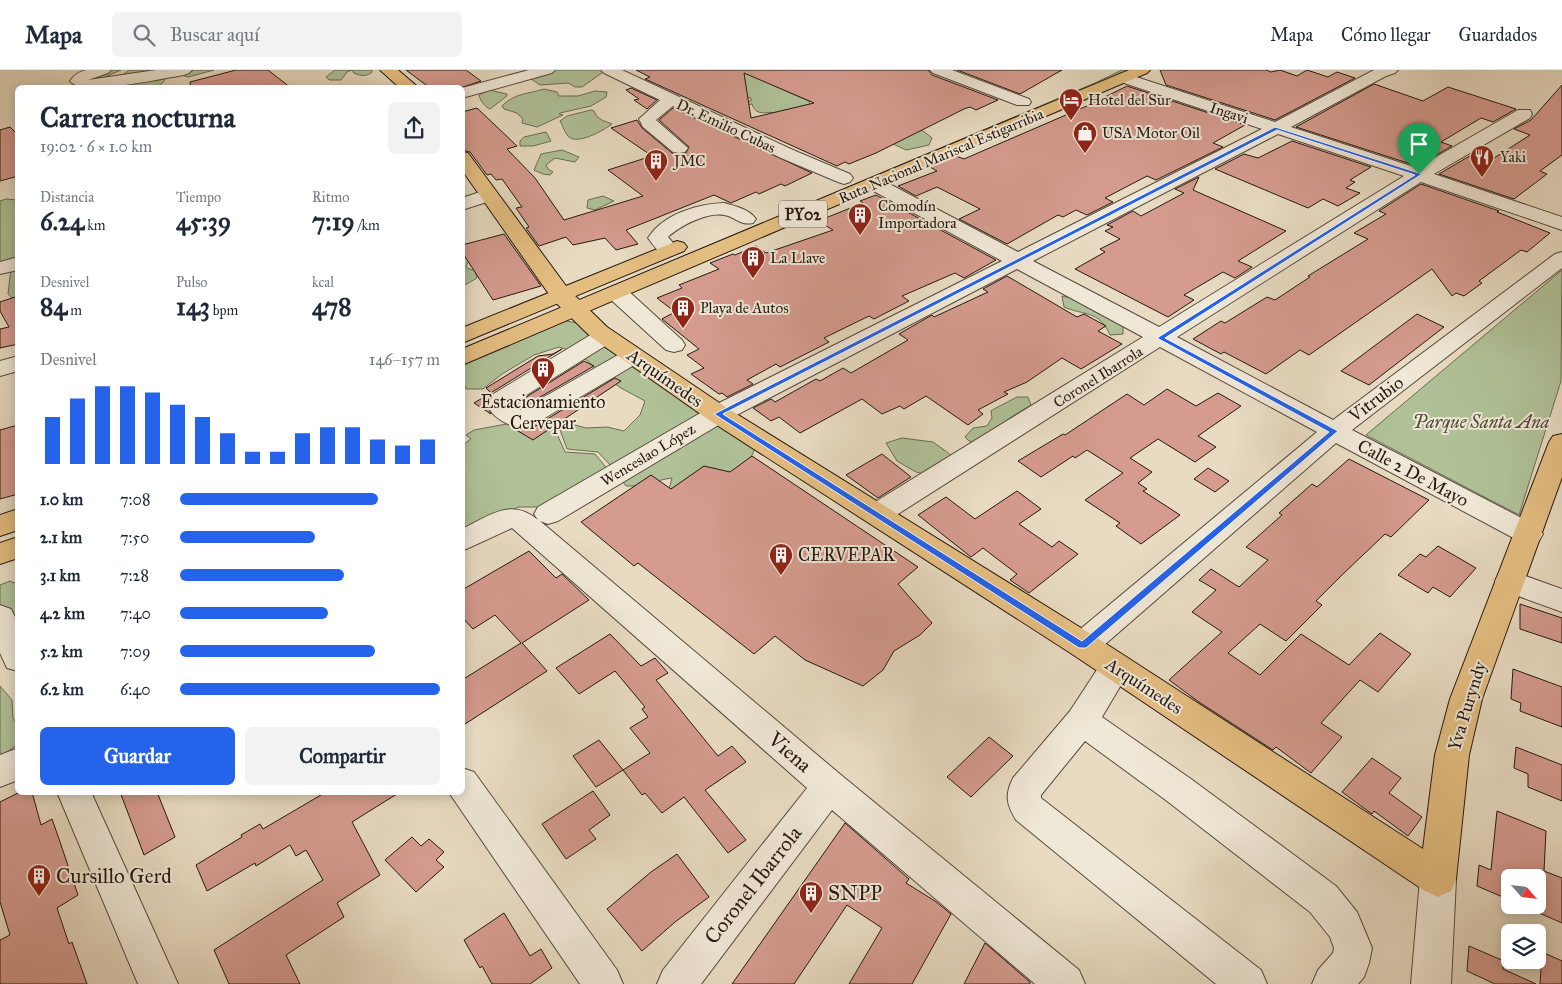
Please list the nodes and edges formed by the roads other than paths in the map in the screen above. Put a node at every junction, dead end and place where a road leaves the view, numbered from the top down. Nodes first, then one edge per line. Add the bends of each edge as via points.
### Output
1 (103, 70) edge
2 (184, 70) edge
3 (388, 70) edge
4 (547, 70) edge
5 (609, 70) edge
6 (938, 70) edge
7 (989, 70) edge
8 (1097, 70) edge
9 (1142, 70) edge
10 (1390, 70) edge
11 (140, 73) edge
12 (1124, 78) junction
13 (967, 81) junction
14 (86, 85) edge
15 (94, 85) edge
16 (407, 85) edge
17 (465, 93) edge
18 (671, 100) junction
19 (1023, 102) junction
20 (1524, 114) dead end
21 (1276, 128) junction
22 (679, 148) dead end
23 (465, 161) edge
24 (1419, 174) junction
25 (844, 178) junction
26 (875, 184) junction
27 (489, 195) junction
28 (465, 203) edge
29 (746, 218) junction
30 (1562, 224) edge
31 (669, 250) junction
32 (1562, 258) edge
33 (1016, 260) junction
34 (15, 264) edge
35 (0, 268) edge
36 (617, 293) junction
37 (569, 303) junction
38 (465, 335) edge
39 (604, 336) junction
40 (1160, 338) junction
41 (674, 345) dead end
42 (465, 356) edge
43 (633, 356) junction
44 (15, 364) edge
45 (0, 369) edge
46 (718, 414) junction
47 (1334, 431) junction
48 (1562, 442) edge
49 (1556, 480) edge
50 (877, 514) junction
51 (533, 516) junction
52 (15, 520) edge
53 (0, 526) edge
54 (1529, 534) junction
55 (465, 540) edge
56 (15, 548) edge
57 (0, 554) edge
58 (1509, 581) junction
59 (1562, 601) edge
60 (0, 617) edge
61 (1082, 645) junction
62 (15, 652) edge
63 (1115, 668) junction
64 (1082, 721) junction
65 (15, 764) edge
66 (0, 772) edge
67 (829, 786) junction
68 (465, 787) edge
69 (75, 795) edge
70 (1438, 879) junction
71 (158, 984) edge
72 (603, 984) edge
73 (677, 984) edge
74 (1065, 984) edge
75 (1247, 984) edge
76 (1332, 984) edge
77 (1431, 984) edge

1 - 14 street via 85,75 78,81
2 - 11 street
3 - 16 main road
4 - 17 street
5 - 18 street, Dr. Emilio Cubas
6 - 13 street
7 - 13 street
8 - 19 main road, Ruta Nacional Mariscal Estigarribia / PY02
9 - 12 main road, Ruta Nacional Mariscal Estigarribia / PY02
10 - 21 street, Wenceslao López
11 - 15 street
12 - 21 street, Ingavi
12 - 26 main road, Ruta Nacional Mariscal Estigarribia / PY02
13 - 19 street
18 - 22 street via 647,120
18 - 25 street, Dr. Emilio Cubas
19 - 25 main road, Ruta Nacional Mariscal Estigarribia / PY02
20 - 24 street, Coronel Ibarrola
21 - 24 street, Ingavi
21 - 33 street, Wenceslao López
23 - 27 main road, Arquímedes
24 - 30 street, Ingavi
24 - 40 street, Coronel Ibarrola
25 - 29 main road, Ruta Nacional Mariscal Estigarribia / PY02
26 - 33 street, Calle 2 De Mayo
26 - 36 main road, Ruta Nacional Mariscal Estigarribia / PY02
27 - 28 street
27 - 37 main road, Arquímedes
29 - 31 main road, Ruta Nacional Mariscal Estigarribia / PY02
29 - 31 street via 727,209 710,209 669,225 658,238
31 - 37 main road, Ruta Nacional Mariscal Estigarribia / PY02
32 - 47 street, Vitrubio
33 - 40 street, Calle 2 De Mayo
33 - 46 street, Wenceslao López
34 - 35 street
36 - 37 main road, Ruta Nacional Mariscal Estigarribia / PY02
36 - 41 street
37 - 38 main road, Ruta Nacional Mariscal Estigarribia / PY02
37 - 39 main road, Arquímedes
37 - 42 main road, Ruta Nacional Mariscal Estigarribia / PY02
39 - 43 main road, Arquímedes
39 - 43 street via 499,402 498,406 518,419 524,419
40 - 47 street, Calle 2 De Mayo
40 - 50 street, Coronel Ibarrola
43 - 46 main road, Arquímedes
44 - 45 street
46 - 50 main road, Arquímedes
46 - 51 street, Wenceslao López
47 - 54 street, Calle 2 De Mayo
47 - 61 street, Vitrubio
48 - 49 main road, Yva Puryndy
49 - 54 main road, Yva Puryndy
50 - 61 main road, Arquímedes
51 - 55 street, Wenceslao López via 510,518
51 - 67 street, Viena
52 - 53 main road
54 - 58 main road, Yva Puryndy
56 - 57 main road
58 - 59 street
58 - 70 main road, Yva Puryndy via 1466,699 1452,755
60 - 62 street
61 - 63 main road, Arquímedes
63 - 64 street
63 - 70 main road, Arquímedes
64 - 75 street via 1025,789 1025,805
64 - 76 street via 1323,899 1344,925 1352,948 1350,963
65 - 66 street
67 - 73 street, Coronel Ibarrola
67 - 74 street, Viena
68 - 72 street
69 - 71 street
70 - 77 street, Yva Puryndy

